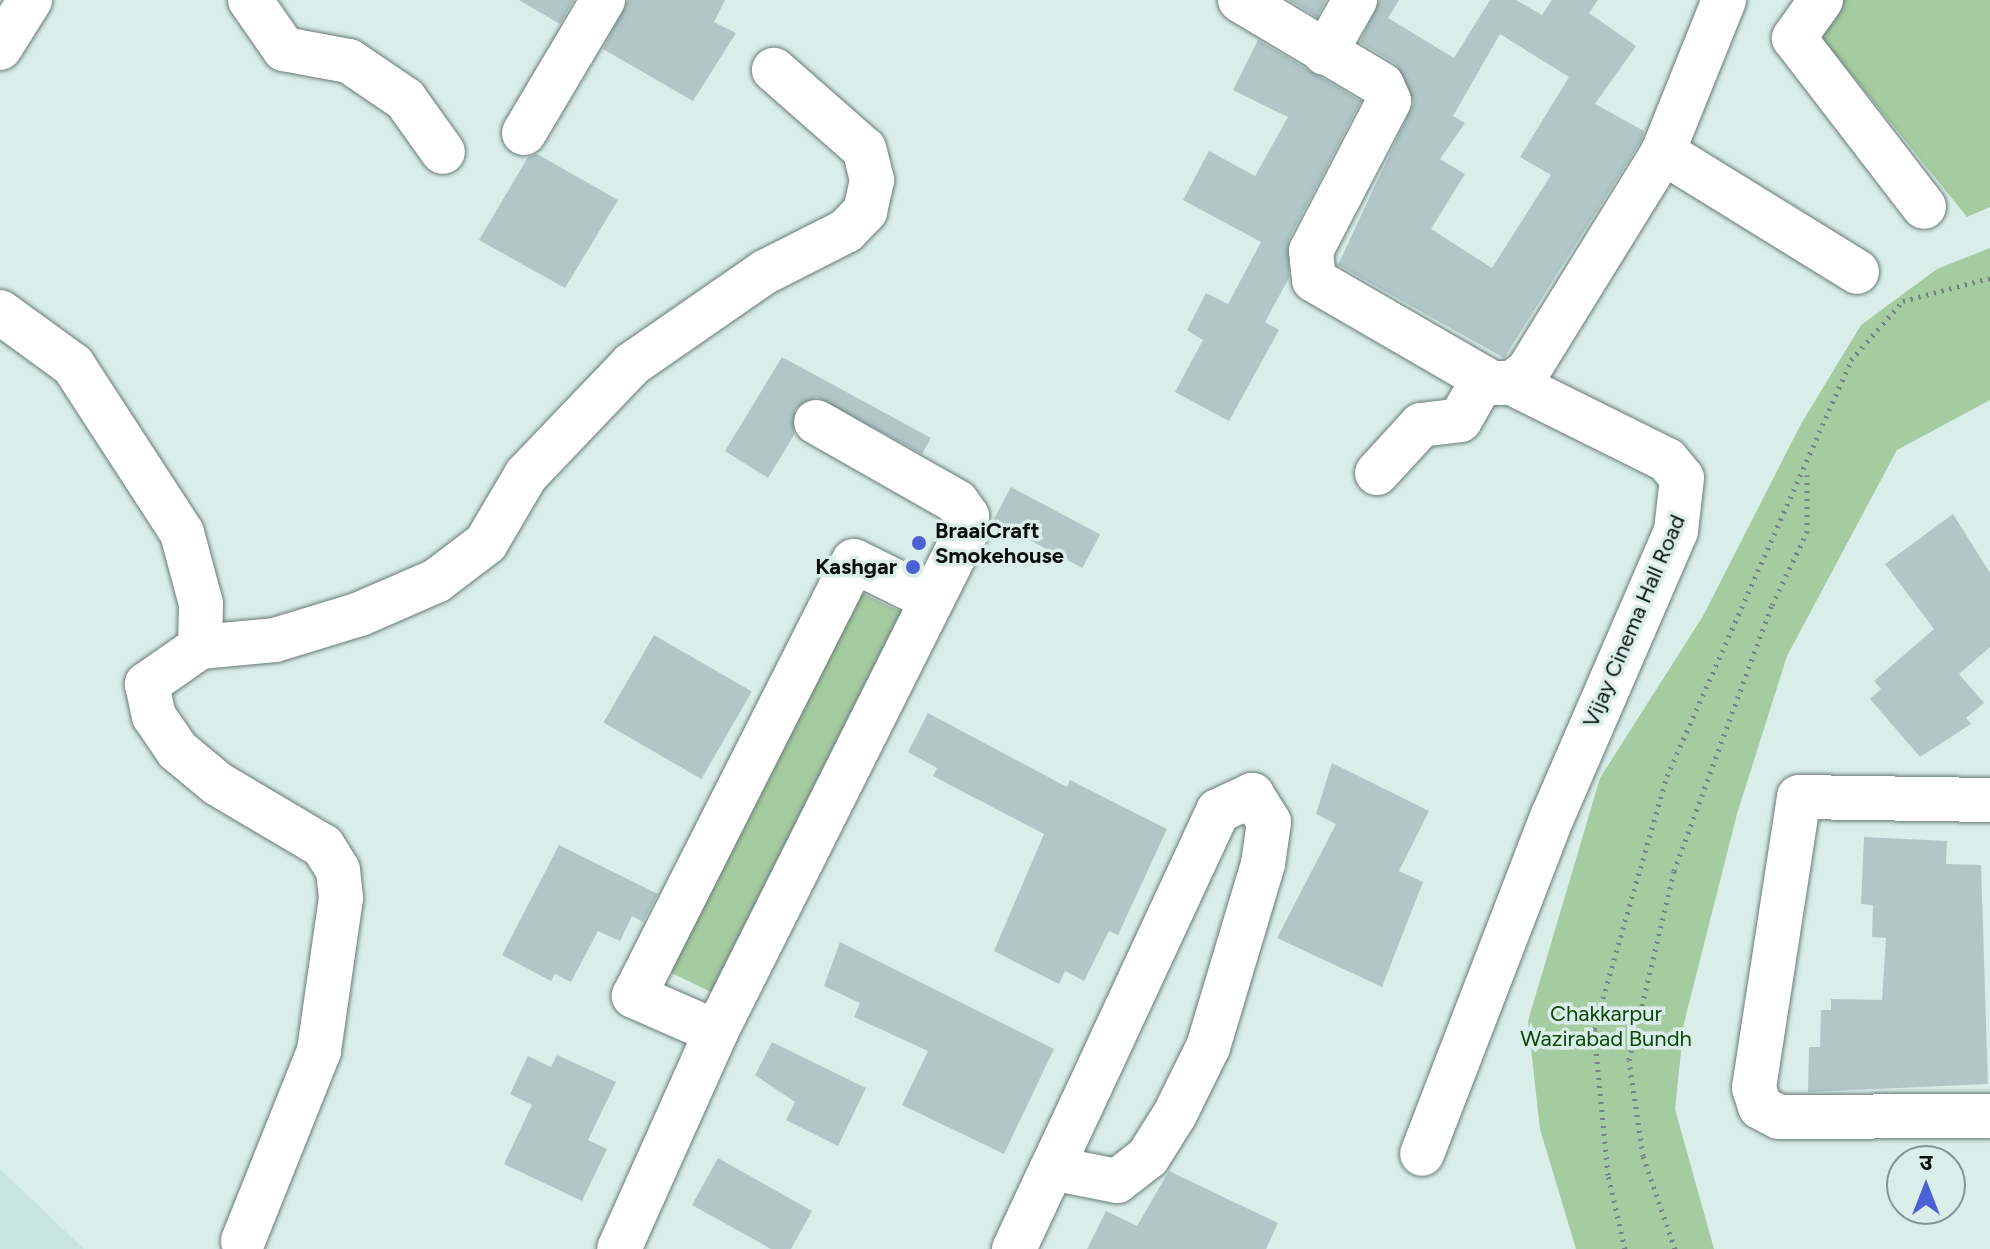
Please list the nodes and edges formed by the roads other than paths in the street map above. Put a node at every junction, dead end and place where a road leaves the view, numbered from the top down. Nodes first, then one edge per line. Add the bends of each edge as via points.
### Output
1 (30, 0) edge
2 (250, 0) edge
3 (603, 0) edge
4 (1240, 0) edge
5 (1355, 0) edge
6 (1724, 0) edge
7 (1821, 0) edge
8 (0, 48) edge
9 (1325, 53) junction
10 (774, 70) dead end
11 (524, 133) dead end
12 (443, 152) dead end
13 (1663, 152) junction
14 (1924, 207) dead end
15 (1857, 272) dead end
16 (0, 312) edge
17 (1498, 381) junction
18 (816, 422) dead end
19 (1377, 473) dead end
20 (931, 599) junction
21 (200, 647) junction
22 (1990, 800) edge
23 (716, 1032) junction
24 (1990, 1116) edge
25 (1422, 1154) dead end
26 (1052, 1168) junction
27 (243, 1241) dead end
28 (619, 1249) edge
29 (1014, 1249) edge

1 - 8 street
2 - 12 street via 284,49 349,61 405,99
3 - 11 street
4 - 9 street, Vijay Cinema Hall Road
5 - 9 street
6 - 13 street
7 - 14 street via 1794,38
9 - 17 street, Vijay Cinema Hall Road via 1382,85 1389,101 1311,251 1314,280
10 - 21 street via 864,149 869,195 846,231 765,272 610,383 526,475 486,543 436,581 275,640
13 - 15 street
13 - 17 street via 1528,371
16 - 21 street via 73,365 146,472 195,567
17 - 19 street via 1460,420 1421,425
17 - 25 street, Vijay Cinema Hall Road via 1667,460 1682,478 1684,498
18 - 20 street via 962,509 965,534
20 - 23 street
20 - 23 street via 854,561 634,996
21 - 27 street via 147,684 154,716 177,750 218,784 323,846 338,870 341,898 319,1051
22 - 24 street via 1799,797 1754,1088 1760,1107 1779,1117
23 - 28 street
26 - 26 street via 1218,811 1252,795 1263,802 1269,822 1263,864 1208,1047 1175,1114 1148,1157 1117,1181
26 - 29 street

